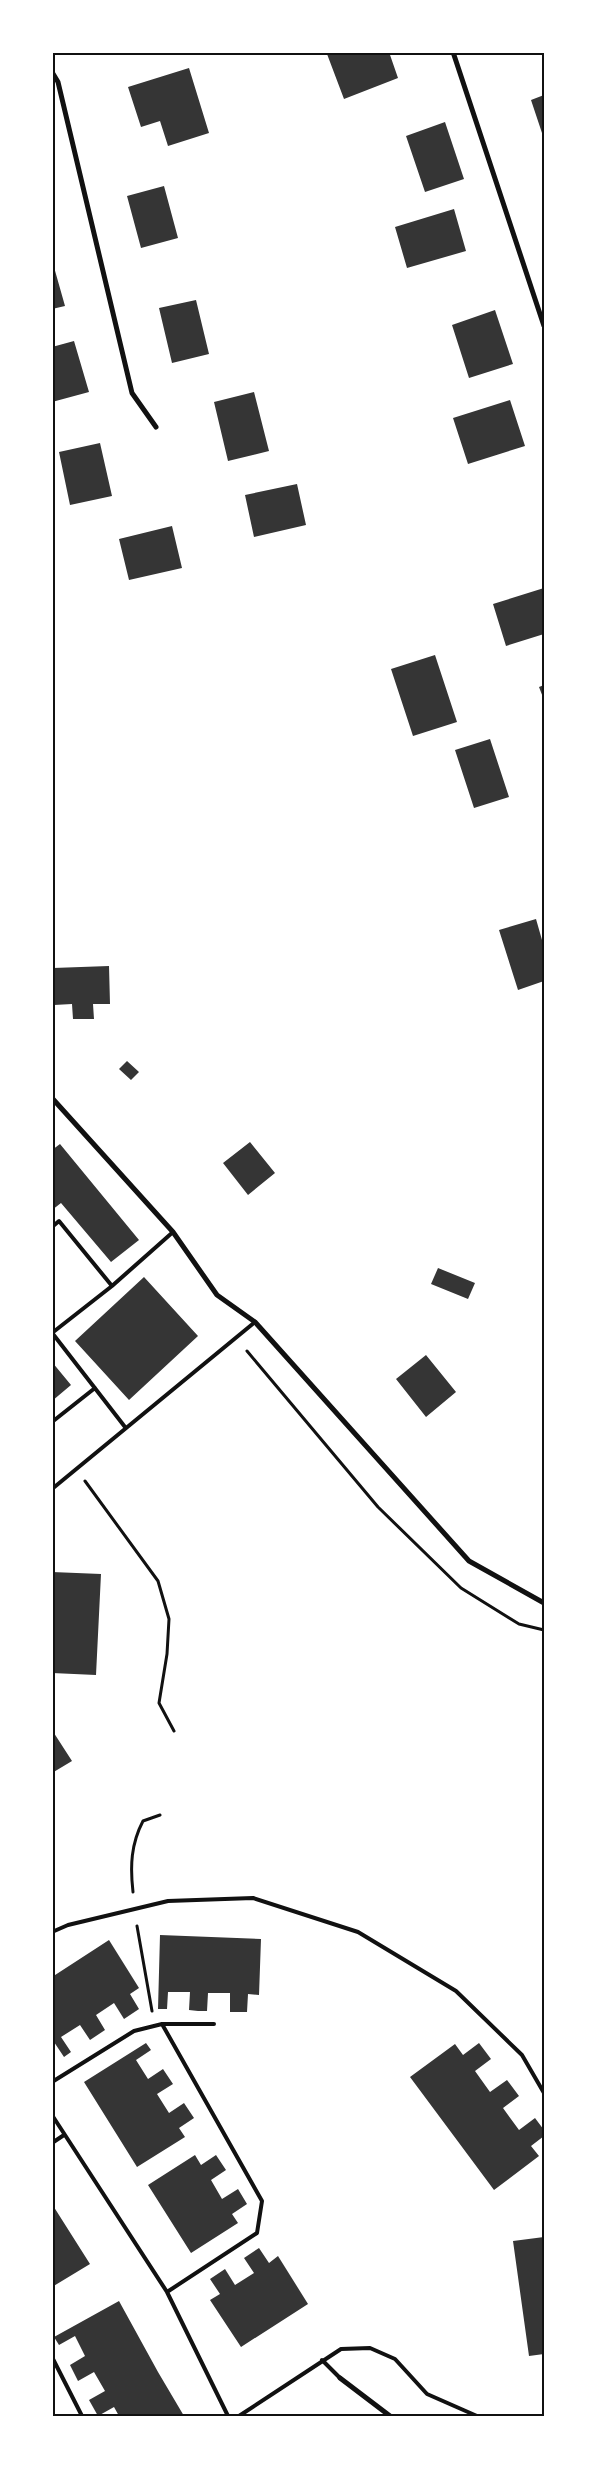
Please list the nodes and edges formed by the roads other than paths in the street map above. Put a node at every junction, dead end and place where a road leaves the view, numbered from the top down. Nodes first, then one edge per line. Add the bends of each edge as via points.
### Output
1 (453, 52) edge
2 (52, 72) edge
3 (544, 326) edge
4 (156, 427) dead end
5 (52, 1098) edge
6 (52, 1227) edge
7 (173, 1232) junction
8 (112, 1286) junction
9 (255, 1322) junction
10 (53, 1333) edge
11 (95, 1388) junction
12 (52, 1422) edge
13 (125, 1427) junction
14 (52, 1488) edge
15 (544, 1603) edge
16 (52, 1932) edge
17 (162, 2024) junction
18 (214, 2024) dead end
19 (52, 2082) edge
20 (544, 2093) edge
21 (52, 2115) edge
22 (64, 2135) junction
23 (52, 2143) edge
24 (168, 2292) junction
25 (52, 2357) edge
26 (322, 2360) junction
27 (340, 2378) joint
28 (82, 2416) edge
29 (228, 2416) edge
30 (239, 2416) edge
31 (390, 2416) edge
32 (477, 2416) edge

1 - 3 street
2 - 4 street via 58,82 132,393
5 - 7 street
6 - 8 lane via 59,1222
7 - 8 lane
7 - 9 street via 218,1295
8 - 10 lane
9 - 13 lane
9 - 15 street via 469,1561
10 - 11 lane
11 - 12 lane
11 - 13 lane
13 - 14 lane
16 - 20 lane via 68,1925 168,1901 253,1898 358,1932 456,1991 522,2055
17 - 18 lane
17 - 19 lane via 134,2031
17 - 24 lane via 262,2201 257,2233
21 - 22 lane
22 - 23 lane
22 - 24 lane
24 - 29 lane
25 - 28 lane
26 - 27 lane
26 - 30 lane
26 - 32 lane via 340,2349 370,2348 395,2359 427,2394
27 - 31 street

